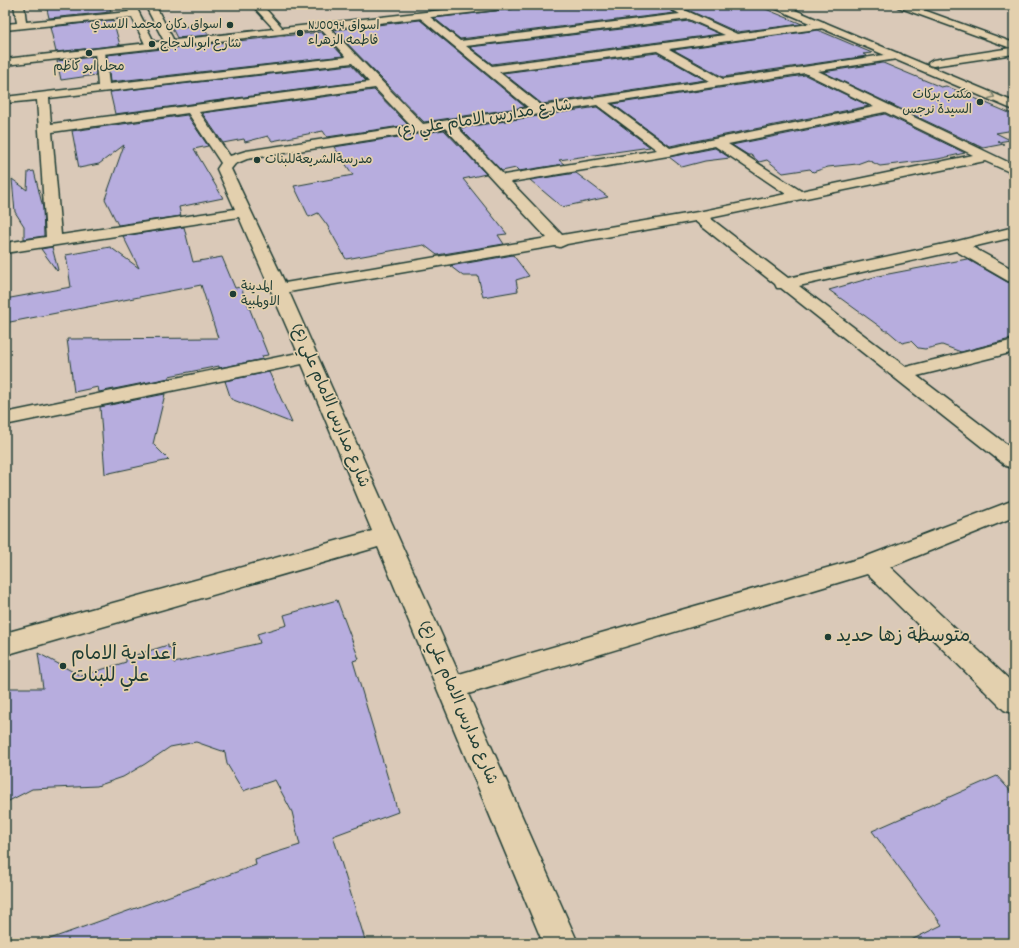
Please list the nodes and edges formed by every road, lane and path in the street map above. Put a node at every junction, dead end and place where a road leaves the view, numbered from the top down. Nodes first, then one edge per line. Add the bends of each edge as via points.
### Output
1 (19, 5) edge
2 (150, 5) edge
3 (257, 5) edge
4 (475, 5) edge
5 (512, 5) edge
6 (668, 5) edge
7 (775, 5) edge
8 (793, 5) edge
9 (901, 5) edge
10 (1005, 5) edge
11 (462, 6) edge
12 (1014, 8) edge
13 (132, 9) edge
14 (422, 15) junction
15 (689, 16) junction
16 (22, 25) junction
17 (824, 25) junction
18 (5, 27) edge
19 (324, 27) junction
20 (277, 28) junction
21 (736, 37) junction
22 (168, 39) junction
23 (149, 42) junction
24 (458, 44) junction
25 (1014, 46) edge
26 (658, 47) junction
27 (1014, 51) edge
28 (100, 52) junction
29 (897, 56) junction
30 (5, 58) edge
31 (355, 59) junction
32 (5, 62) edge
33 (933, 63) junction
34 (490, 70) junction
35 (807, 70) junction
36 (722, 83) junction
37 (378, 84) junction
38 (104, 89) junction
39 (43, 96) junction
40 (1014, 96) edge
41 (5, 100) edge
42 (600, 102) junction
43 (1014, 106) edge
44 (887, 108) junction
45 (191, 109) junction
46 (540, 110) junction
47 (449, 125) junction
48 (45, 128) junction
49 (420, 129) junction
50 (717, 142) junction
51 (668, 152) junction
52 (985, 157) junction
53 (228, 163) junction
54 (1014, 170) edge
55 (500, 180) junction
56 (798, 195) junction
57 (244, 212) junction
58 (698, 216) junction
59 (1014, 232) edge
60 (54, 241) junction
61 (560, 242) junction
62 (958, 246) junction
63 (5, 248) edge
64 (1014, 277) edge
65 (783, 284) junction
66 (279, 289) junction
67 (1014, 346) edge
68 (308, 357) junction
69 (902, 374) junction
70 (5, 419) edge
71 (1014, 461) edge
72 (1014, 508) edge
73 (386, 536) junction
74 (872, 564) junction
75 (5, 644) edge
76 (451, 688) junction
77 (1014, 702) edge
78 (561, 943) edge

1 - 16 street
2 - 22 street
3 - 20 street
4 - 11 street
5 - 14 street
6 - 15 street
7 - 17 street
8 - 33 street
9 - 25 street
10 - 12 street
11 - 20 street
13 - 16 street
13 - 23 street
14 - 19 street
14 - 24 street
15 - 21 street
15 - 24 street
16 - 18 street
17 - 21 street
17 - 29 street
19 - 28 street
19 - 31 street
20 - 22 street
21 - 26 street
22 - 23 street
23 - 30 street
24 - 34 street
26 - 34 street
26 - 36 street
27 - 33 street
28 - 32 street
28 - 38 street
29 - 35 street, شارع مدارس الامام علي (ع)
29 -> 43 street
31 - 37 street
31 - 38 street
33 - 40 street
34 - 46 street
35 - 36 street, شارع مدارس الامام علي (ع)
35 - 44 street
36 - 42 street, شارع مدارس الامام علي (ع)
37 - 45 street
37 - 49 street
38 - 39 street
39 - 41 street
39 - 48 street
42 - 46 street, شارع مدارس الامام علي (ع)
42 - 51 street
44 - 50 street
44 - 52 street
45 - 48 street
45 - 53 street
46 - 47 street, شارع مدارس الامام علي (ع)
47 - 49 street, شارع مدارس الامام علي (ع)
47 - 55 street
48 - 60 street
49 - 53 street, شارع مدارس الامام علي (ع) via 246,155
50 - 51 street
50 - 56 street
51 - 55 street
52 - 54 street
52 - 56 street
53 - 57 street, شارع مدارس الامام علي (ع) via 224,169
55 - 61 street
56 - 58 street
57 - 60 street
57 - 66 street, شارع مدارس الامام علي (ع)
58 - 61 street
58 - 65 street
59 - 62 street
60 - 63 street
61 - 66 street
62 - 64 street
62 - 65 street
65 - 69 street
66 - 68 street, شارع مدارس الامام علي (ع)
67 - 69 street
68 - 70 street
68 - 73 street, شارع مدارس الامام علي (ع)
69 - 71 street
72 - 74 street
73 - 75 street
73 - 76 street, شارع مدارس الامام علي (ع)
74 - 76 street
74 - 77 street
76 - 78 street, شارع مدارس الامام علي (ع)

